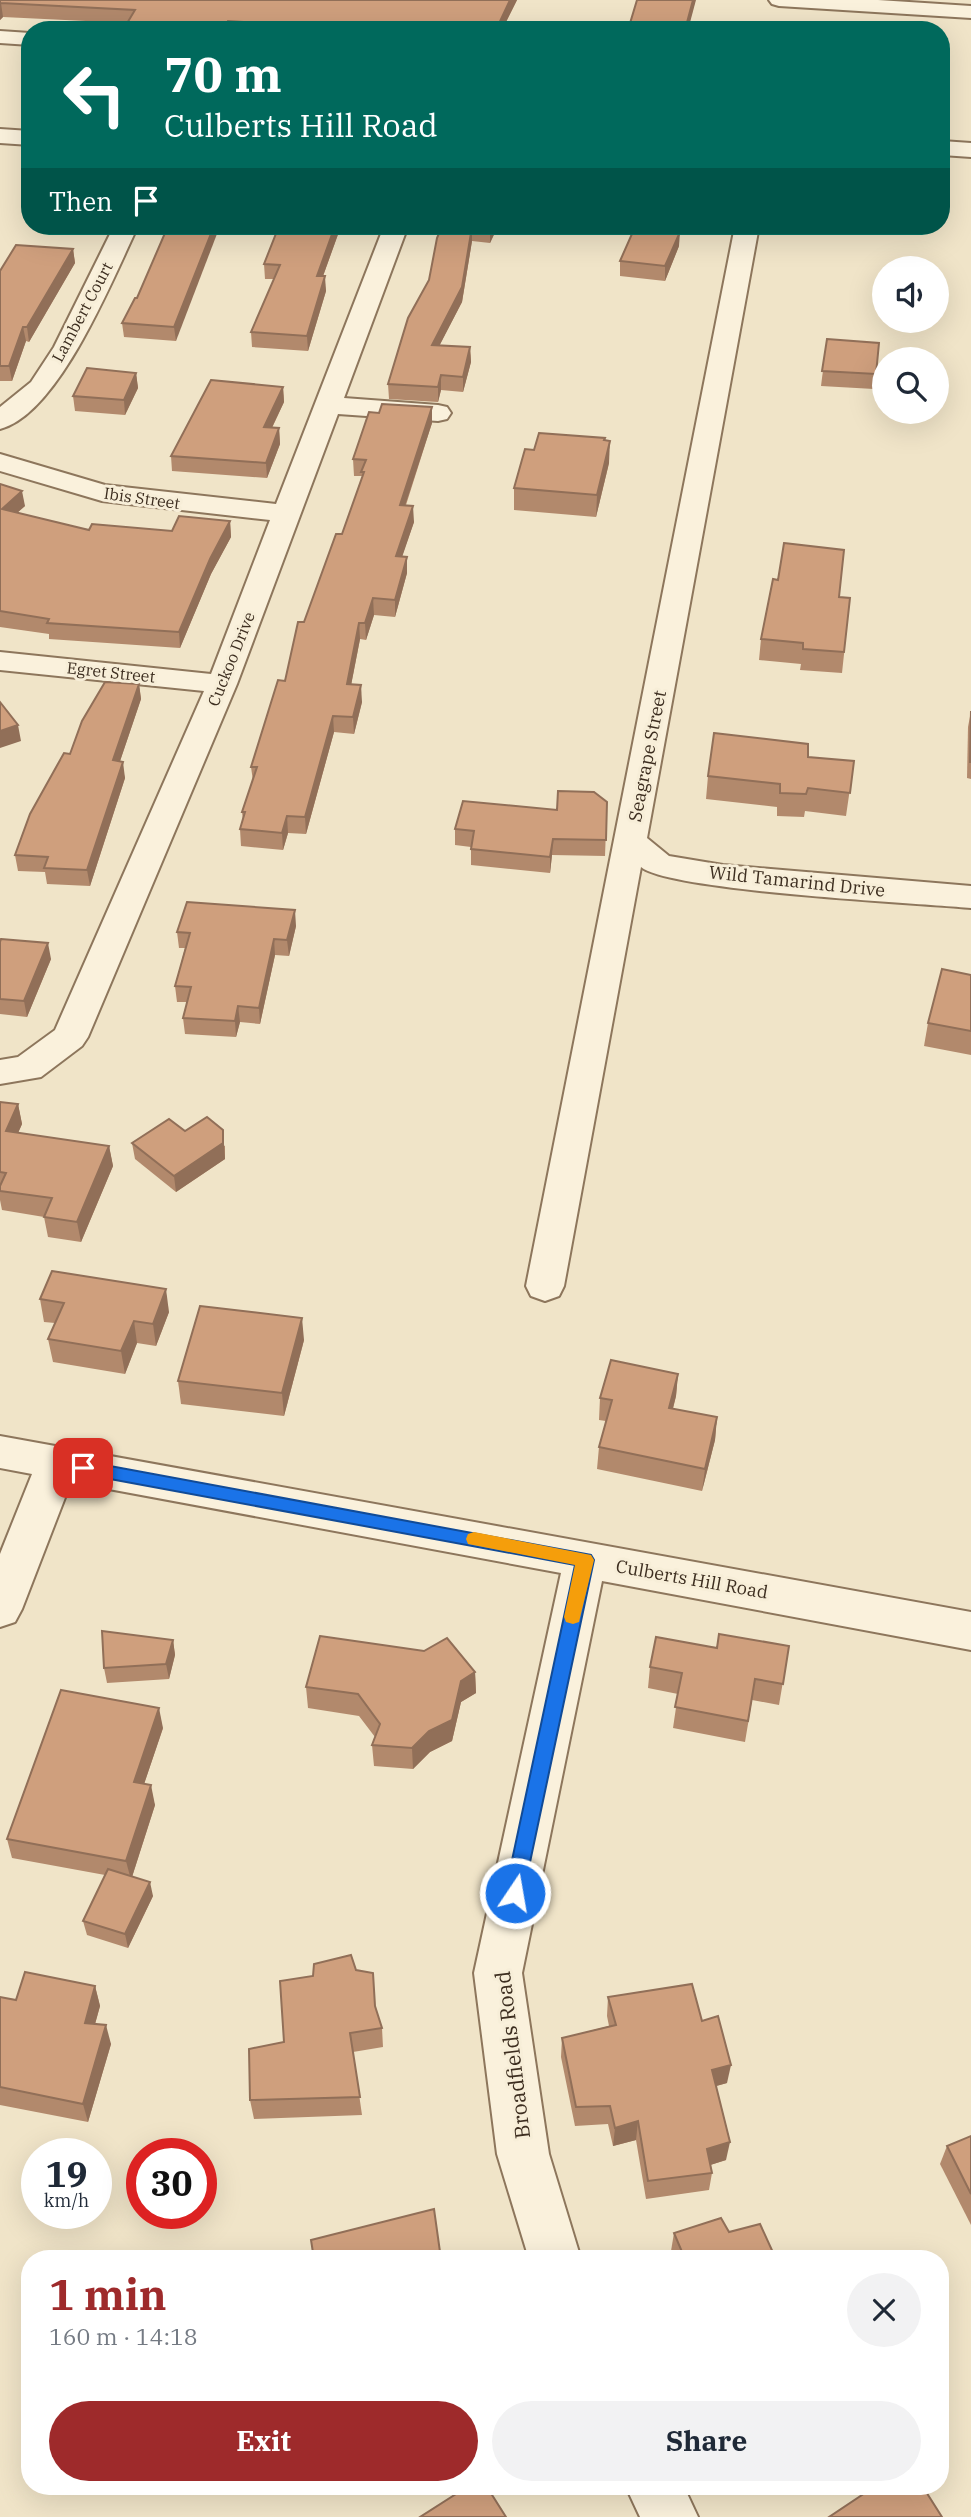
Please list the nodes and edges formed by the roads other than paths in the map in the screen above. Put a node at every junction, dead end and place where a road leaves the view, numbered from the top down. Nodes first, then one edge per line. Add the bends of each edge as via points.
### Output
1 (779, 0) edge
2 (971, 12) edge
3 (0, 37) edge
4 (21, 38) edge
5 (0, 136) edge
6 (21, 137) edge
7 (950, 149) edge
8 (971, 150) edge
9 (122, 235) edge
10 (393, 235) edge
11 (745, 235) edge
12 (329, 405) junction
13 (438, 413) dead end
14 (0, 421) edge
15 (0, 463) edge
16 (288, 514) junction
17 (0, 661) edge
18 (222, 684) junction
19 (631, 842) junction
20 (971, 897) edge
21 (14, 1070) edge
22 (545, 1286) dead end
23 (0, 1452) edge
24 (57, 1463) junction
25 (585, 1560) junction
26 (0, 1609) edge
27 (971, 1631) edge
28 (552, 2250) edge
29 (658, 2495) edge
30 (670, 2517) edge

1 - 2 street
3 - 4 street
5 - 6 street
7 - 8 street
9 - 14 street, Lambert Court via 67,347 40,387
10 - 12 street, Cuckoo Drive
11 - 19 street, Seagrape Street
12 - 13 street
12 - 16 street, Cuckoo Drive
15 - 16 street, Ibis Street via 102,493
16 - 18 street, Cuckoo Drive
17 - 18 street, Egret Street
18 - 21 street, Cuckoo Drive via 70,1037
19 - 20 street, Wild Tamarind Drive via 659,865 723,876
19 - 22 street, Seagrape Street
23 - 24 street, Culberts Hill Road
24 - 25 street, Culberts Hill Road
24 - 26 street
25 - 27 street, Culberts Hill Road
25 - 28 street, Broadfields Road via 498,1973 523,2154
29 - 30 street

